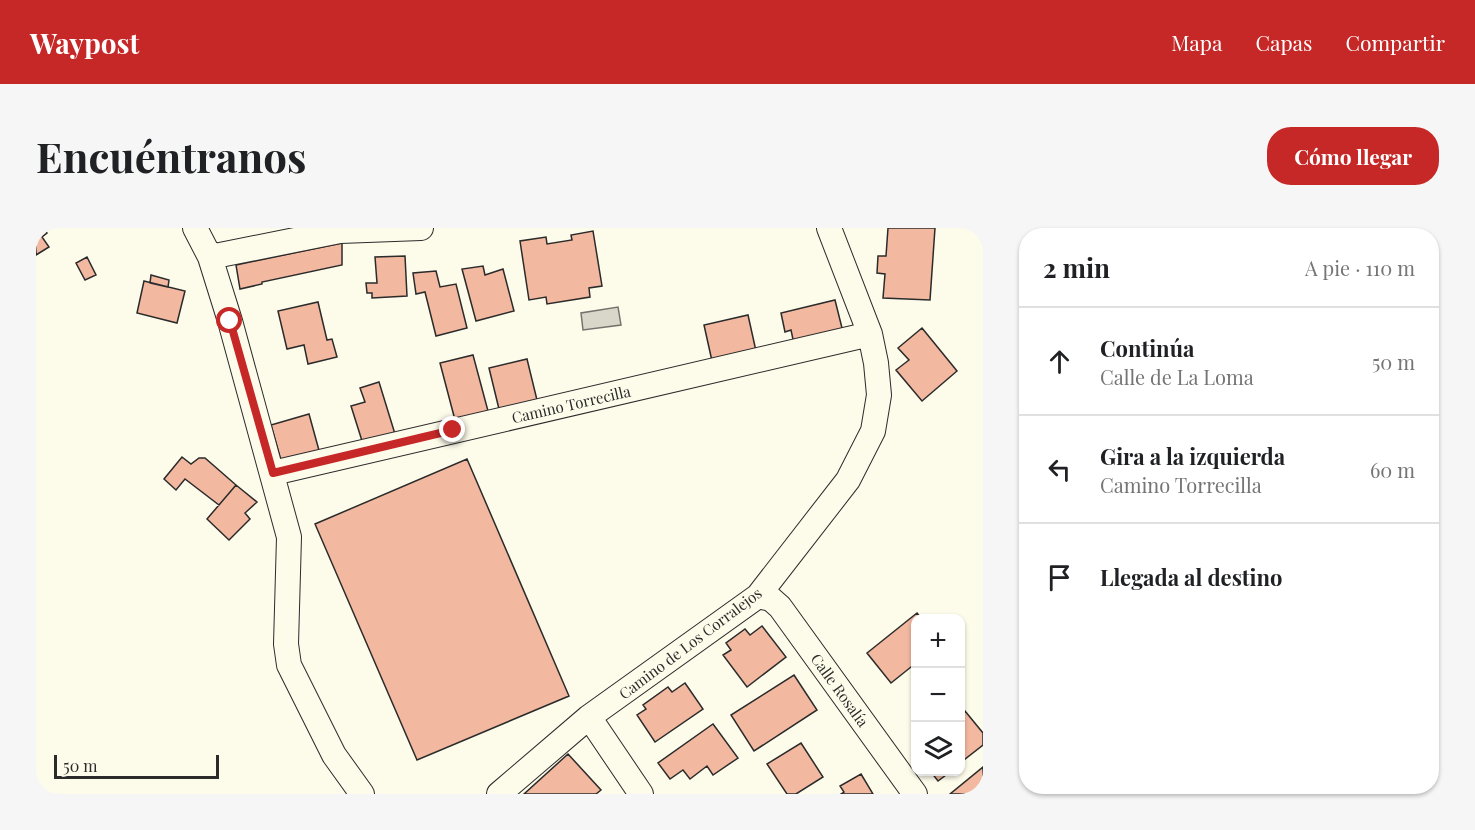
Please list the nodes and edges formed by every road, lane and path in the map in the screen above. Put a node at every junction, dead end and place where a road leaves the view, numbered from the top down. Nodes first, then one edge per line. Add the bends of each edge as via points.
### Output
1 (195, 228) edge
2 (421, 228) edge
3 (829, 228) edge
4 (210, 257) junction
5 (870, 334) junction
6 (273, 473) junction
7 (758, 596) junction
8 (589, 717) junction
9 (362, 794) edge
10 (499, 794) edge
11 (641, 794) edge
12 (915, 794) edge

1 - 4 street
2 - 4 street via 340,231
3 - 5 street, Camino de Los Corralejos
4 - 6 street
5 - 6 street, Camino Torrecilla
5 - 7 street, Camino de Los Corralejos via 879,395 873,431 848,480
6 - 9 street via 289,537 289,665 334,755
7 - 8 street, Camino de Los Corralejos
7 - 12 street, Calle Rosalía via 771,599 780,607
8 - 10 street, Camino de Los Corralejos
8 - 11 street

